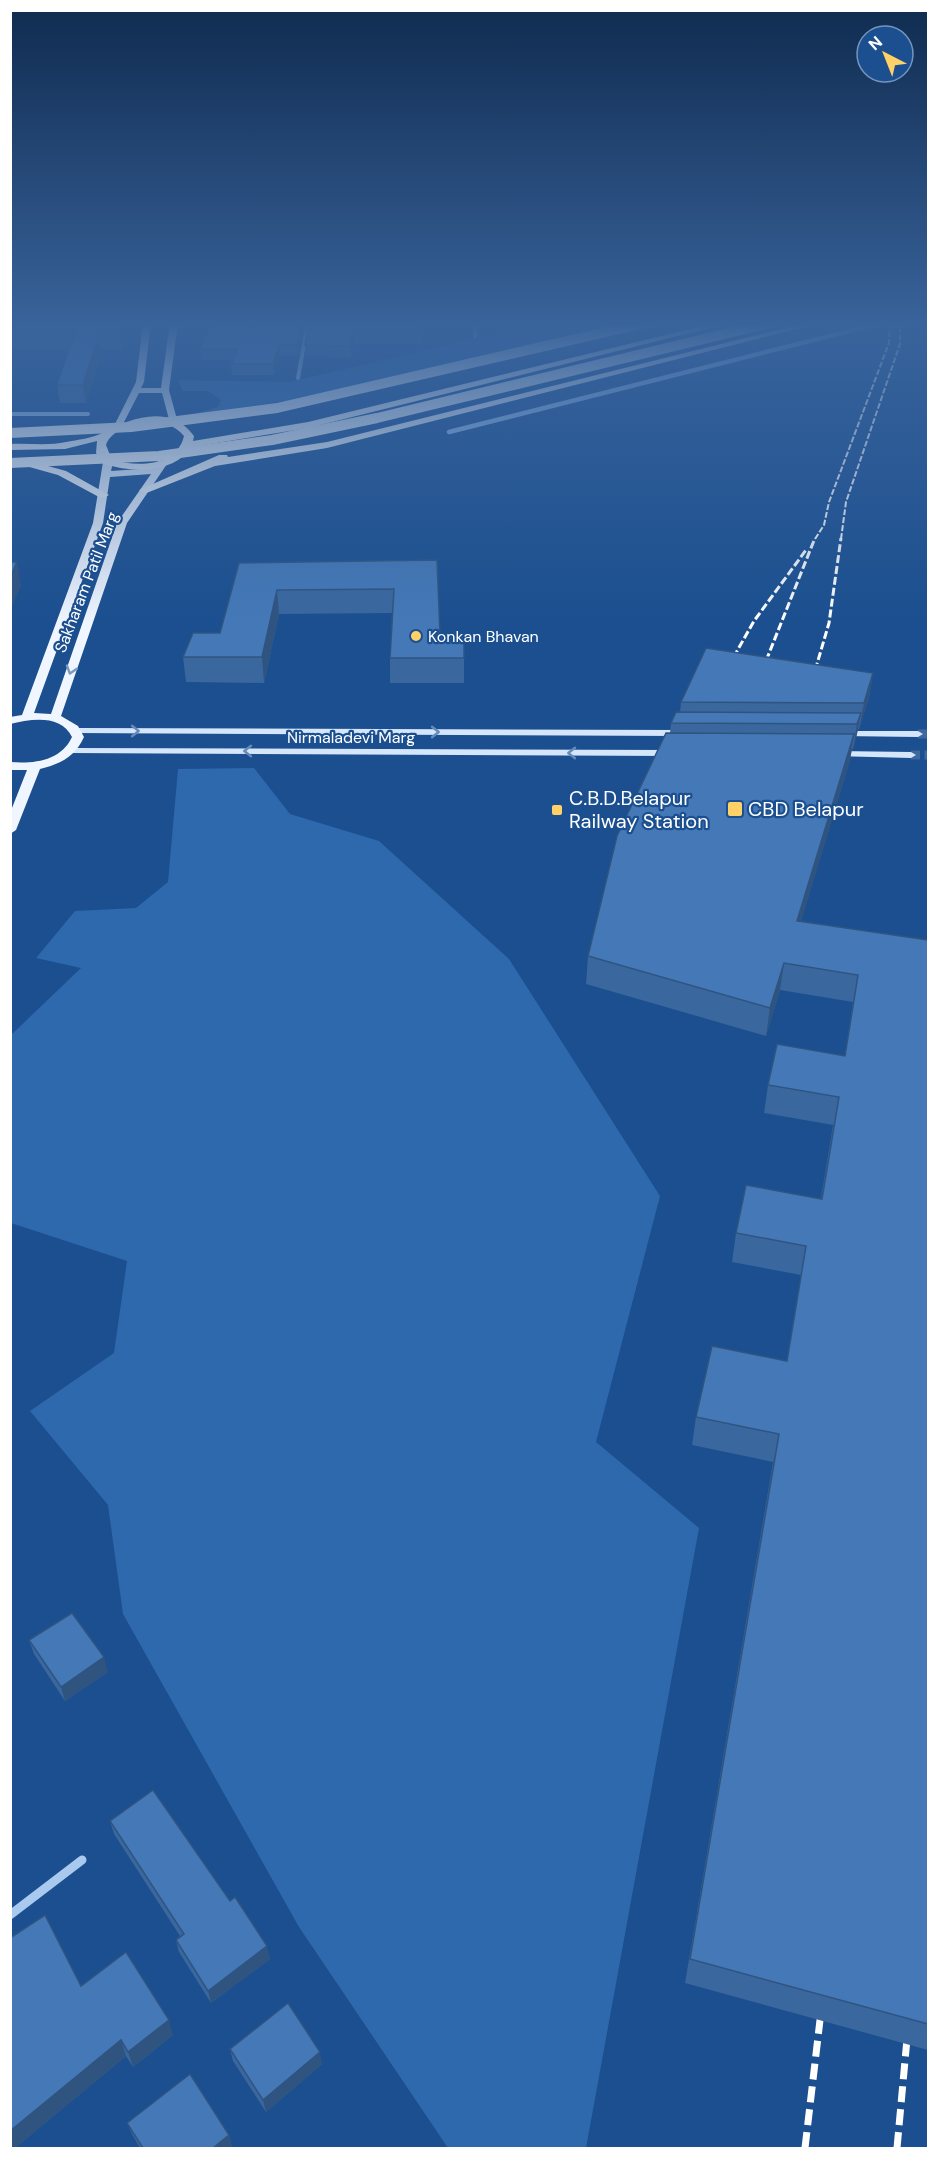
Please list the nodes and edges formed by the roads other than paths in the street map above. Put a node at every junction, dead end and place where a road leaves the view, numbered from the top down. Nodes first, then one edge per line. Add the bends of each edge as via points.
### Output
1 (120, 423) edge
2 (135, 423) edge
3 (164, 423) edge
4 (174, 423) edge
5 (278, 423) edge
6 (317, 423) edge
7 (354, 423) edge
8 (416, 423) edge
9 (118, 426) junction
10 (186, 431) junction
11 (10, 433) edge
12 (106, 435) junction
13 (246, 436) junction
14 (188, 445) junction
15 (10, 447) edge
16 (10, 459) edge
17 (213, 463) junction
18 (106, 464) junction
19 (159, 468) junction
20 (145, 489) junction
21 (103, 495) junction
22 (27, 717) junction
23 (55, 718) junction
24 (10, 721) edge
25 (76, 731) junction
26 (697, 734) edge
27 (836, 734) edge
28 (918, 734) tunnel mouth
29 (71, 751) junction
30 (678, 753) edge
31 (830, 754) edge
32 (911, 755) tunnel mouth
33 (35, 765) junction
34 (10, 766) edge
35 (10, 830) edge
36 (82, 1860) dead end
37 (10, 1915) edge

1 - 9 main road
2 - 9 highway
3 - 11 highway, bridge
4 - 10 highway
5 - 10 highway via 223,432
6 - 13 highway
7 - 16 highway, bridge via 272,440 159,456
8 - 17 highway via 327,445
9 - 12 highway
10 - 14 highway
12 - 15 highway via 65,446
12 - 18 highway via 100,446
13 - 14 highway
13 - 17 highway via 234,450
14 - 19 highway
16 - 18 highway
16 - 21 highway via 62,473
17 - 20 highway
18 - 19 highway
18 - 21 main road, Sakharam Patil Marg
19 - 20 main road, Sakharam Patil Marg
20 -> 23 main road, Sakharam Patil Marg via 122,523
21 - 22 main road, Sakharam Patil Marg via 99,523
22 - 23 main road
22 - 24 main road
23 - 25 main road
25 -> 26 main road, Nirmaladevi Marg
25 - 29 main road via 78,737
27 - 28 main road
30 -> 29 main road, Nirmaladevi Marg
29 - 33 main road
31 - 32 main road
33 - 34 main road
33 - 35 main road
36 - 37 street

